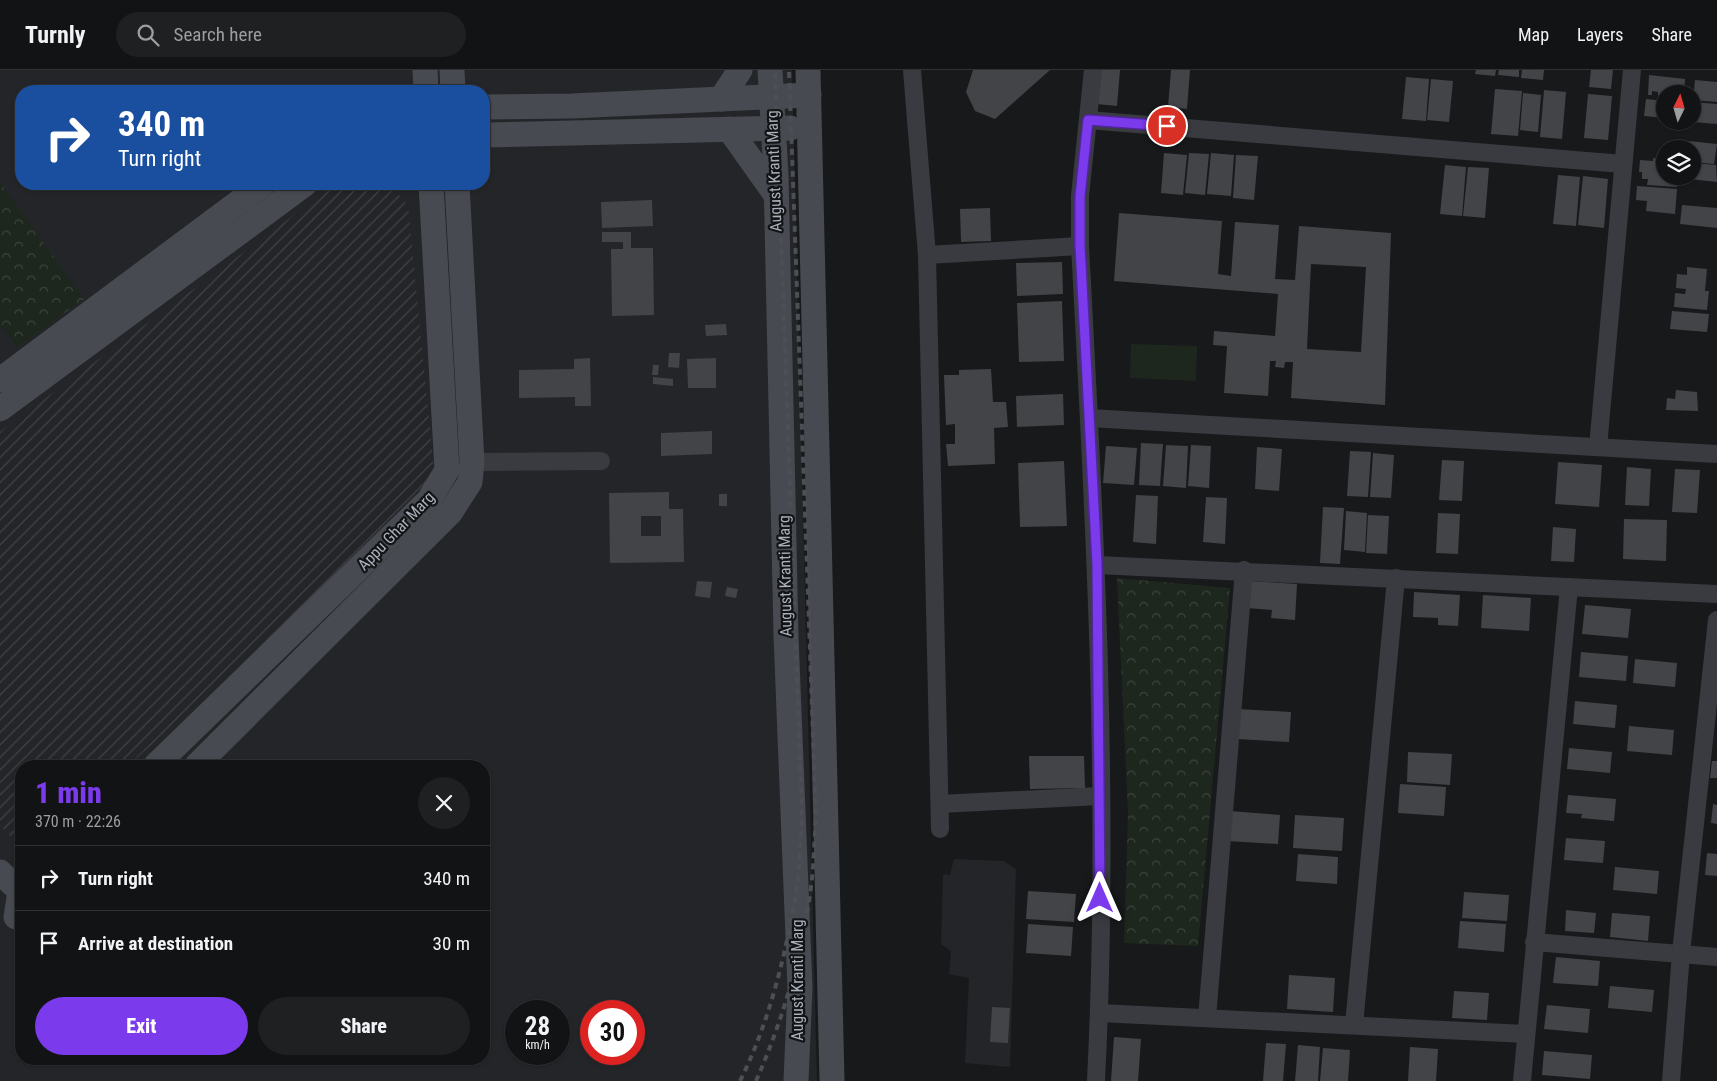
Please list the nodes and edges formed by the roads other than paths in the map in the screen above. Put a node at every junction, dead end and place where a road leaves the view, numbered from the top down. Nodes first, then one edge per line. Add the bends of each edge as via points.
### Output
1 (426, 70) edge
2 (452, 70) edge
3 (740, 70) edge
4 (770, 70) edge
5 (808, 70) edge
6 (912, 70) edge
7 (1093, 70) edge
8 (1632, 70) edge
9 (426, 85) edge
10 (453, 85) edge
11 (809, 95) junction
12 (771, 97) junction
13 (721, 99) junction
14 (490, 107) edge
15 (1088, 120) junction
16 (810, 127) junction
17 (773, 128) junction
18 (729, 129) junction
19 (490, 135) edge
20 (1623, 164) junction
21 (255, 190) edge
22 (297, 190) edge
23 (431, 190) edge
24 (457, 190) edge
25 (776, 195) junction
26 (1080, 246) junction
27 (927, 255) junction
28 (0, 380) edge
29 (0, 409) edge
30 (1089, 418) junction
31 (1598, 447) junction
32 (1717, 454) edge
33 (601, 461) dead end
34 (447, 470) junction
35 (471, 472) junction
36 (1097, 564) junction
37 (1244, 570) junction
38 (1396, 578) junction
39 (1569, 586) junction
40 (1717, 594) edge
41 (1717, 620) edge
42 (162, 760) edge
43 (202, 760) edge
44 (1100, 796) junction
45 (940, 804) junction
46 (940, 829) dead end
47 (0, 872) edge
48 (15, 886) edge
49 (1534, 942) junction
50 (1681, 953) junction
51 (1717, 957) edge
52 (1100, 1013) junction
53 (1207, 1018) junction
54 (1354, 1024) junction
55 (1526, 1034) junction
56 (796, 1081) edge
57 (832, 1081) edge
58 (1096, 1081) edge
59 (1522, 1081) edge
60 (1671, 1081) edge

1 - 9 street
2 - 10 street
3 - 13 street
4 - 12 street, August Kranti Marg
5 - 11 street, August Kranti Marg
6 - 27 street
7 - 15 street
8 - 20 street
11 - 12 street
11 - 16 street, August Kranti Marg
12 - 13 street
12 - 17 street, August Kranti Marg
13 - 14 street
15 - 20 street
15 - 26 street via 1080,196
16 - 17 street
16 - 57 street, August Kranti Marg
17 - 18 street
17 - 25 street, August Kranti Marg
18 - 19 street
18 - 25 street
20 - 31 street
21 - 28 street
22 - 29 street
23 - 34 street
24 - 35 street
25 - 56 street, August Kranti Marg via 787,645 800,988
26 - 27 street
26 - 30 street
27 - 45 street
30 - 31 street
30 - 36 street
31 - 32 street
33 - 35 street
34 - 35 street
34 - 42 street, Appu Ghar Marg via 429,500
35 - 43 street, Appu Ghar Marg via 450,513
36 - 37 street
36 - 44 street
37 - 38 street
37 - 53 street
38 - 39 street
38 - 54 street
39 - 40 street
39 - 49 street
41 - 50 street
44 - 45 street
44 - 52 street
45 - 46 street
47 - 48 street
49 - 50 street
49 - 55 street
50 - 51 street
50 - 60 street
52 - 53 street
52 - 58 street
53 - 54 street
54 - 55 street
55 - 59 street

